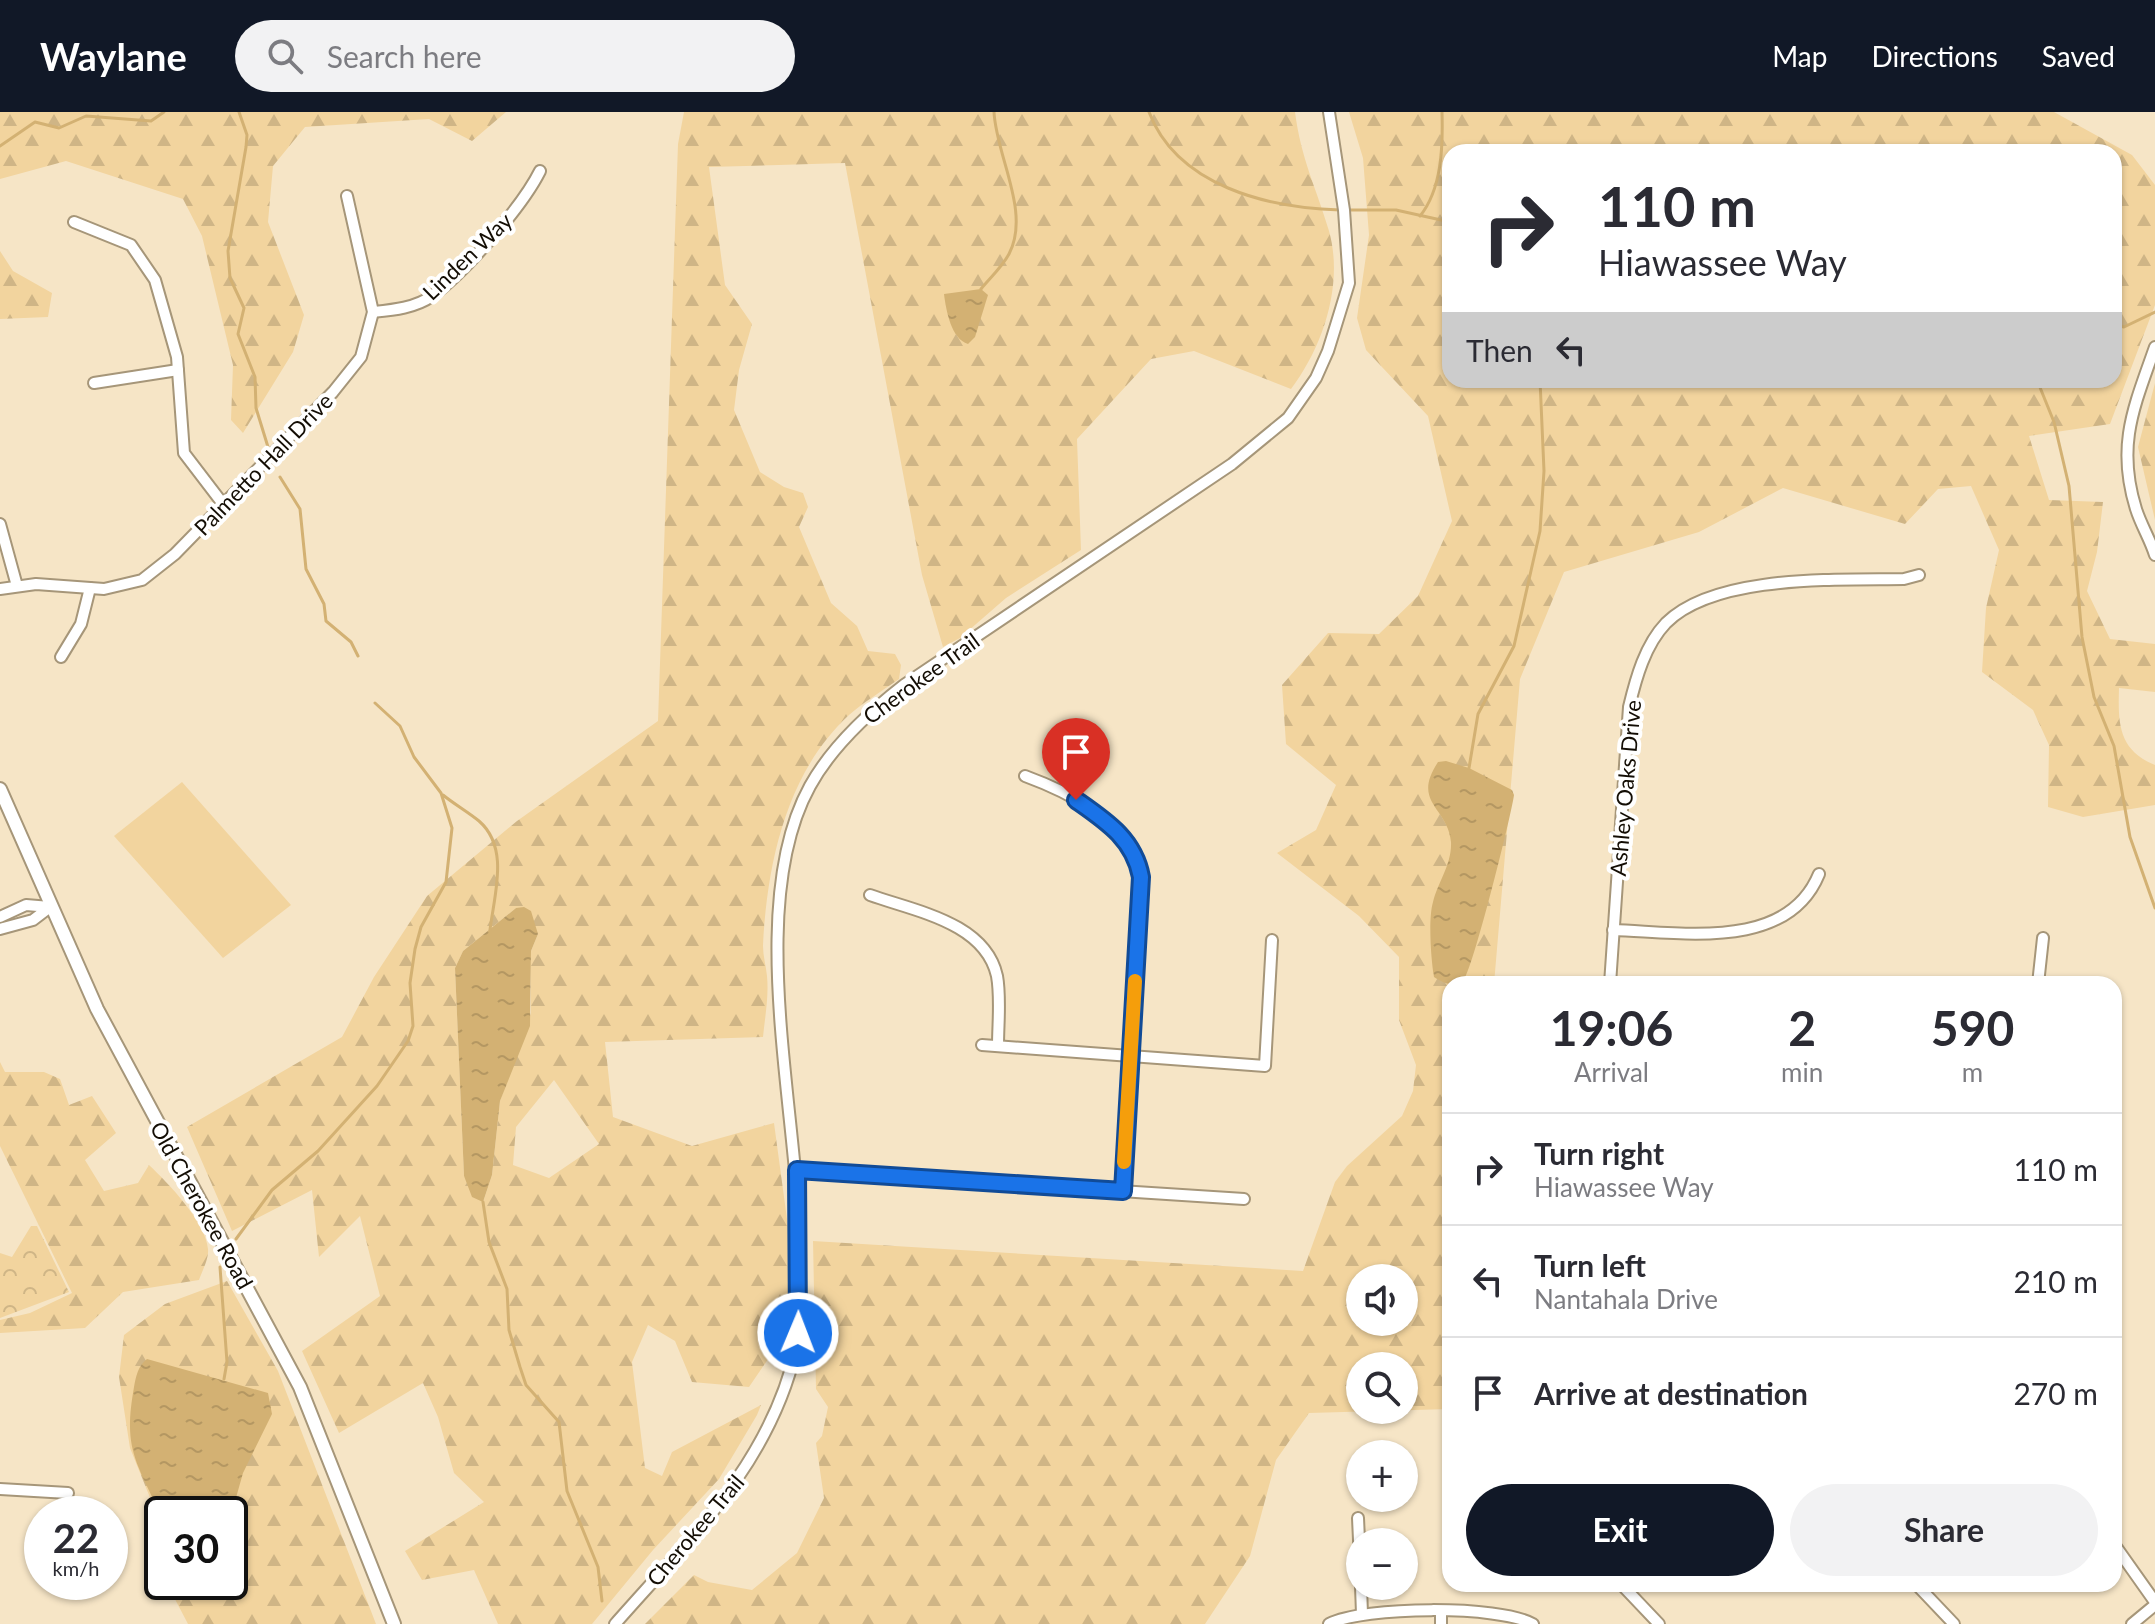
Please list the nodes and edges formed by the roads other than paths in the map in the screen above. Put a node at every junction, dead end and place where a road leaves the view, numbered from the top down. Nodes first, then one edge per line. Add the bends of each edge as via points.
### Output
1 (1329, 112) edge
2 (540, 171) dead end
3 (347, 196) dead end
4 (74, 222) dead end
5 (373, 312) junction
6 (2155, 347) edge
7 (178, 370) junction
8 (94, 383) dead end
9 (223, 504) junction
10 (0, 524) edge
11 (2155, 555) edge
12 (1919, 575) dead end
13 (17, 586) junction
14 (90, 588) junction
15 (0, 589) edge
16 (61, 657) dead end
17 (1025, 776) dead end
18 (0, 789) edge
19 (1819, 874) dead end
20 (870, 895) dead end
21 (50, 907) junction
22 (0, 917) edge
23 (0, 929) edge
24 (1613, 930) junction
25 (2043, 938) dead end
26 (1272, 940) dead end
27 (1610, 976) edge
28 (2039, 976) edge
29 (982, 1045) dead end
30 (998, 1046) junction
31 (1131, 1055) junction
32 (797, 1170) junction
33 (1123, 1191) junction
34 (1244, 1199) dead end
35 (0, 1489) edge
36 (68, 1493) dead end
37 (1358, 1518) dead end
38 (1358, 1528) edge
39 (2122, 1556) edge
40 (1629, 1592) edge
41 (1924, 1592) edge
42 (1362, 1600) edge
43 (2155, 1604) edge
44 (1441, 1612) junction
45 (1362, 1614) junction
46 (394, 1624) edge
47 (615, 1624) edge
48 (1329, 1624) edge
49 (1441, 1624) edge
50 (1533, 1624) edge
51 (1659, 1624) edge
52 (1954, 1624) edge
53 (2132, 1624) edge

1 - 32 street, Cherokee Trail via 1349,283 1316,378 1288,418 1232,464 904,685 863,719 811,785 788,837 779,903 780,988
2 - 5 street, Linden Way via 526,198 431,296 401,309
3 - 5 street, Palmetto Hall Drive
4 - 7 street via 121,239 139,253 155,280
5 - 9 street, Palmetto Hall Drive via 367,342 352,370
6 - 11 street via 2132,411 2125,450 2136,508
7 - 8 street
7 - 9 street via 184,453
9 - 14 street, Palmetto Hall Drive via 142,580
10 - 13 street
12 - 24 street, Ashley Oaks Drive via 1759,586 1694,604 1664,625 1642,662 1629,707
13 - 14 street, Palmetto Hall Drive
13 - 15 street, Palmetto Hall Drive
14 - 16 street via 81,624
17 - 31 street via 1099,816 1135,853 1141,877
18 - 21 street, Old Cherokee Road
19 - 24 street via 1803,903 1748,930
20 - 30 street via 949,923 979,943 996,973
21 - 22 street via 26,905
21 - 23 street via 33,920
21 - 46 street, Old Cherokee Road via 132,1078 300,1387
24 - 27 street, Ashley Oaks Drive
25 - 28 street
26 - 31 street via 1265,1066
29 - 30 street
30 - 31 street
31 - 33 street
32 - 33 street
32 - 47 street, Cherokee Trail via 798,1333 774,1413 725,1501
33 - 34 street
35 - 36 street
37 - 38 street
39 - 43 street
40 - 51 street
41 - 52 street
42 - 45 street
43 - 53 street
44 - 45 street
44 - 49 street
44 - 50 street via 1495,1612
45 - 48 street

